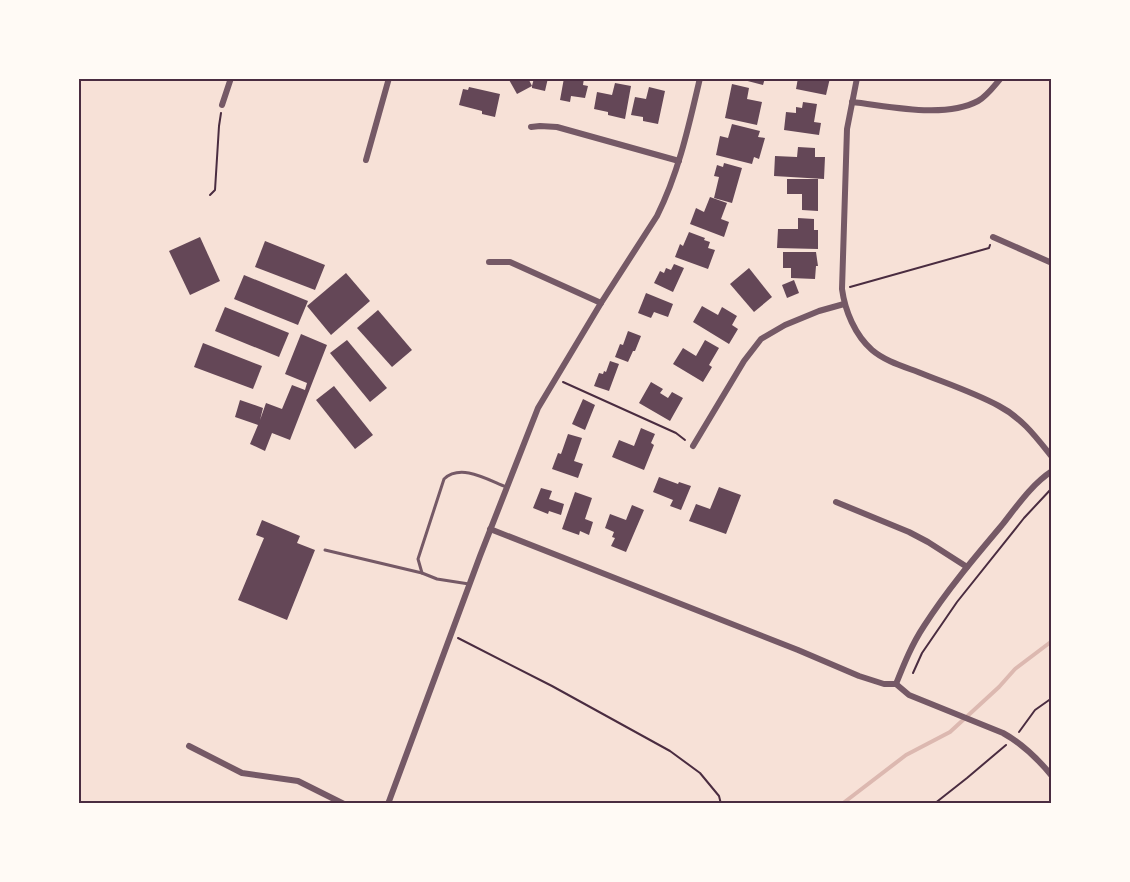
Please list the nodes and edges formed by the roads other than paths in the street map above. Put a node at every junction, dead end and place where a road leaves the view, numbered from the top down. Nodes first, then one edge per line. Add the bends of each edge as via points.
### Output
1 (231, 78) edge
2 (389, 78) edge
3 (700, 78) edge
4 (857, 78) edge
5 (1001, 78) edge
6 (852, 102) junction
7 (222, 105) road end
8 (531, 128) dead end
9 (366, 160) dead end
10 (679, 161) junction
11 (993, 237) road end
12 (489, 262) dead end
13 (1052, 263) edge
14 (601, 303) junction
15 (844, 304) junction
16 (693, 446) road end
17 (1052, 457) edge
18 (1052, 471) edge
19 (506, 487) junction
20 (836, 502) dead end
21 (490, 529) junction
22 (325, 550) dead end
23 (967, 567) junction
24 (422, 573) junction
25 (469, 584) junction
26 (896, 684) junction
27 (189, 746) dead end
28 (1052, 776) edge
29 (344, 804) edge
30 (388, 804) edge

1 - 7 street
2 - 9 street
3 - 10 street
4 - 6 street
5 - 6 street via 978,101 952,110
6 - 15 street via 846,147
8 - 10 street via 557,127
10 - 14 street via 657,216
11 - 13 street
12 - 14 street via 510,262
14 - 19 street via 538,408
15 - 16 street via 785,325 761,339
15 - 17 street via 855,329 872,350 892,363 1000,406 1029,428
18 - 23 street
19 - 21 street
19 - 24 lane via 466,472 444,479 418,559
20 - 23 street via 909,532
21 - 25 street
21 - 26 street via 859,676
22 - 24 lane
23 - 26 street via 923,627
24 - 25 lane
25 - 30 street
26 - 28 street via 909,695 1014,739
27 - 29 street via 242,773 298,781

